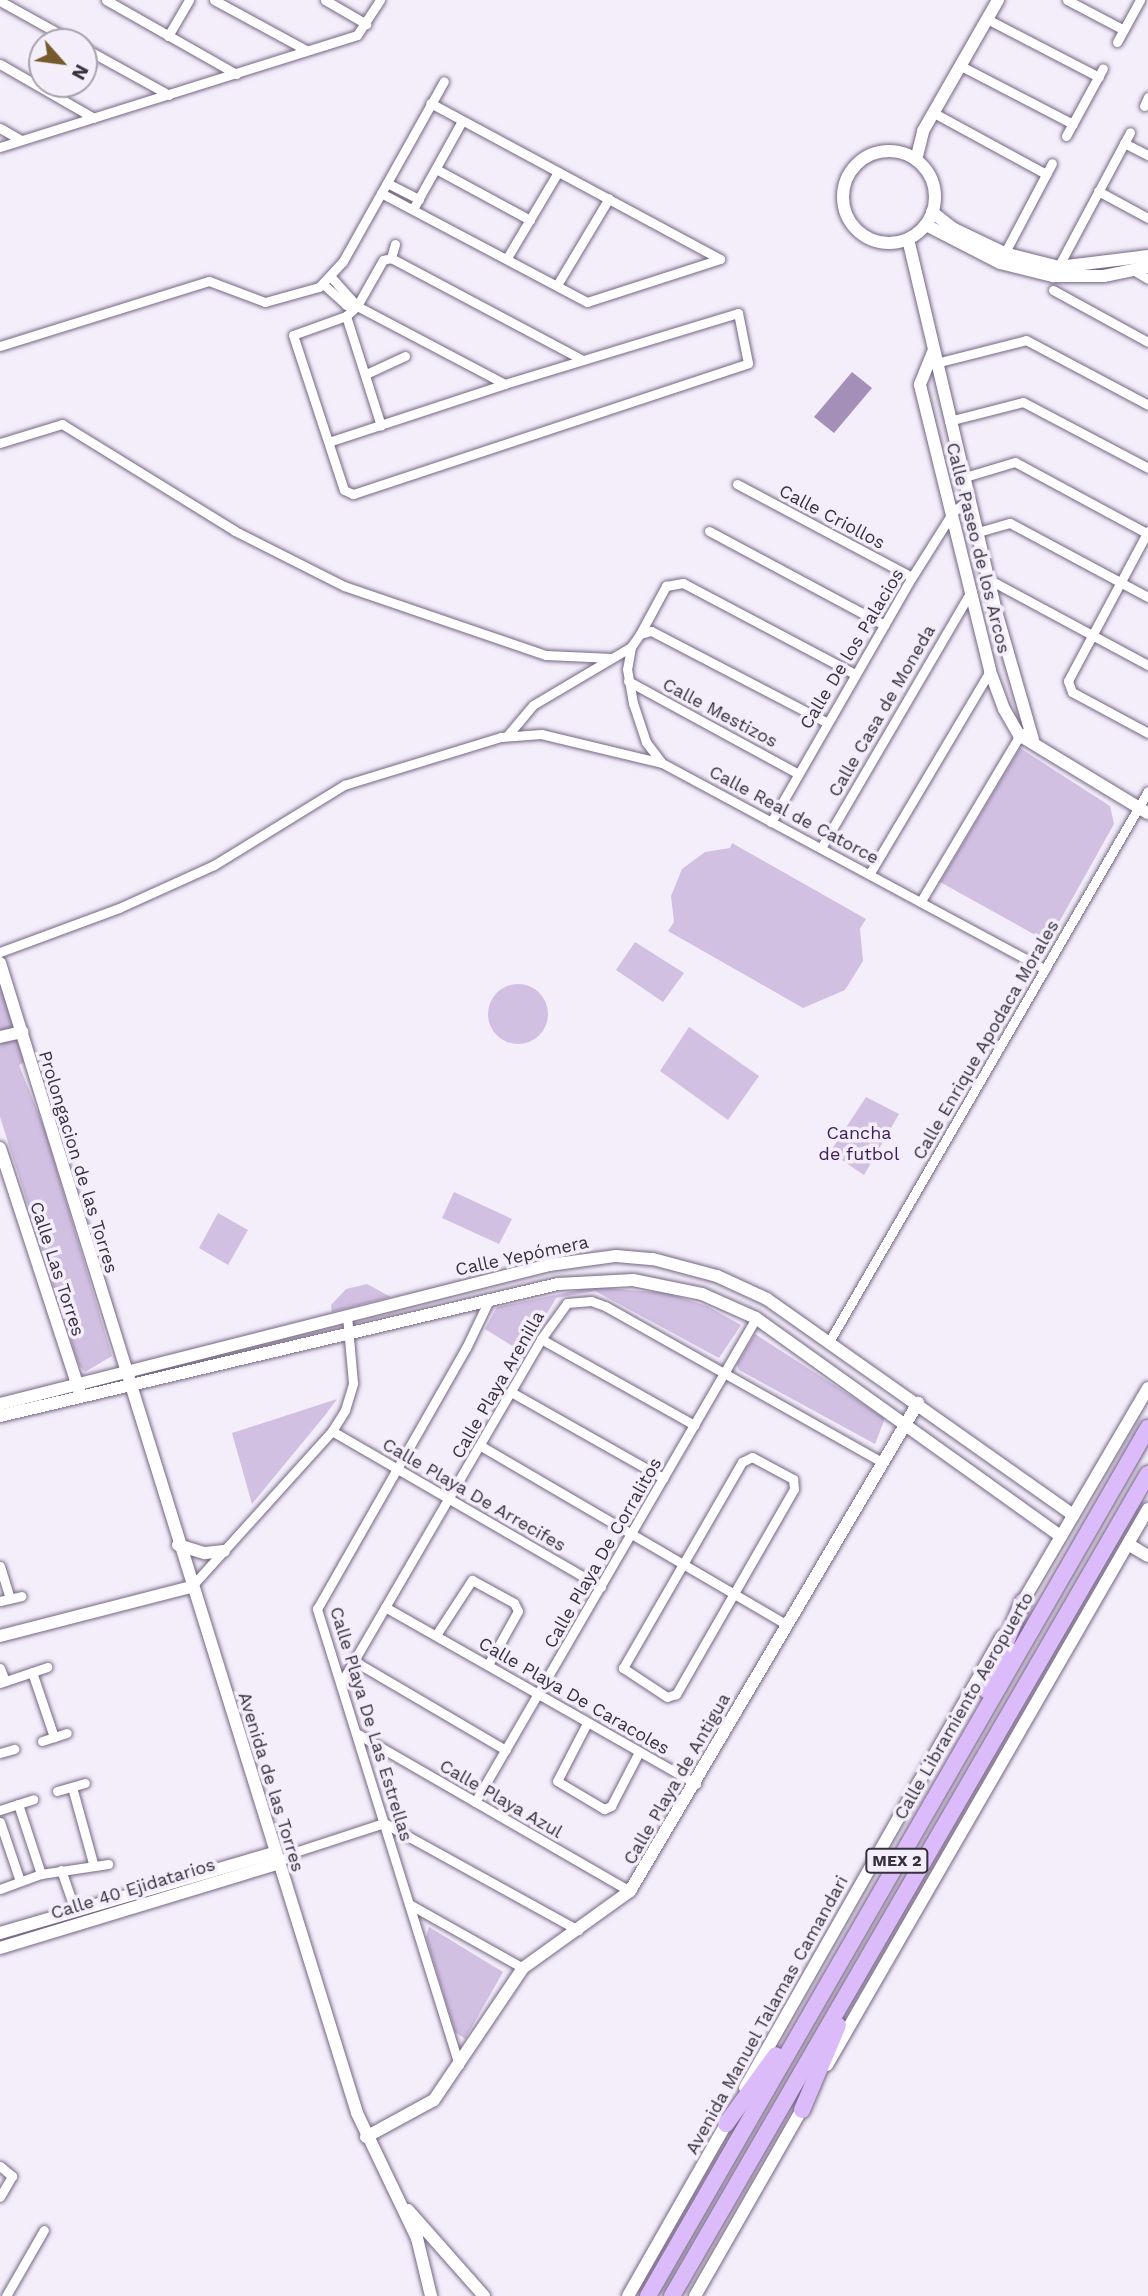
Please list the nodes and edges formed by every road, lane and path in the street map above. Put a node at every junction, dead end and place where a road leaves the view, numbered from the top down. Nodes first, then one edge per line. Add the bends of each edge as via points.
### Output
1 (106, 0) edge
2 (189, 0) edge
3 (214, 0) edge
4 (325, 0) edge
5 (380, 0) edge
6 (999, 0) edge
7 (1067, 0) edge
8 (1140, 0) edge
9 (0, 1) edge
10 (987, 19) junction
11 (366, 24) junction
12 (49, 28) edge
13 (1124, 30) junction
14 (168, 36) junction
15 (1117, 42) dead end
16 (306, 51) junction
17 (98, 56) edge
18 (0, 64) edge
19 (961, 65) junction
20 (1103, 68) dead end
21 (236, 74) junction
22 (1098, 77) junction
23 (444, 81) dead end
24 (169, 95) junction
25 (430, 103) junction
26 (934, 113) junction
27 (94, 118) junction
28 (462, 121) junction
29 (1073, 124) junction
30 (0, 128) edge
31 (1130, 132) dead end
32 (1066, 136) dead end
33 (21, 140) junction
34 (1124, 143) junction
35 (0, 147) edge
36 (1148, 155) edge
37 (916, 160) junction
38 (1052, 163) dead end
39 (436, 169) junction
40 (558, 172) junction
41 (1046, 174) junction
42 (387, 183) junction
43 (1097, 191) junction
44 (381, 193) junction
45 (609, 198) junction
46 (419, 199) junction
47 (413, 209) junction
48 (932, 212) junction
49 (1148, 218) edge
50 (530, 220) junction
51 (926, 225) junction
52 (908, 239) junction
53 (395, 244) dead end
54 (1148, 256) edge
55 (391, 258) junction
56 (507, 258) junction
57 (1002, 258) junction
58 (1132, 266) junction
59 (1148, 267) edge
60 (1056, 271) junction
61 (331, 277) junction
62 (1148, 278) edge
63 (323, 284) junction
64 (557, 285) junction
65 (1053, 290) dead end
66 (358, 306) junction
67 (346, 316) junction
68 (1148, 342) edge
69 (0, 346) edge
70 (405, 356) dead end
71 (583, 360) junction
72 (932, 360) junction
73 (366, 373) junction
74 (505, 384) junction
75 (1148, 405) edge
76 (949, 421) junction
77 (381, 426) junction
78 (329, 442) junction
79 (0, 443) edge
80 (1148, 468) edge
81 (965, 477) junction
82 (737, 484) dead end
83 (969, 499) junction
84 (953, 512) junction
85 (709, 531) dead end
86 (978, 532) junction
87 (1148, 532) edge
88 (912, 577) junction
89 (988, 579) junction
90 (1119, 581) junction
91 (971, 590) junction
92 (1148, 597) edge
93 (995, 608) junction
94 (977, 613) junction
95 (884, 625) junction
96 (1089, 633) junction
97 (640, 634) junction
98 (631, 647) junction
99 (612, 659) junction
100 (1148, 665) edge
101 (990, 671) junction
102 (855, 674) junction
103 (628, 681) junction
104 (826, 722) junction
105 (1023, 731) junction
106 (1148, 733) edge
107 (507, 736) junction
108 (662, 763) junction
109 (797, 773) junction
110 (1148, 791) edge
111 (1143, 810) edge
112 (771, 822) junction
113 (821, 848) junction
114 (870, 873) junction
115 (921, 901) junction
116 (0, 952) edge
117 (0, 963) edge
118 (1045, 969) junction
119 (22, 1032) junction
120 (0, 1037) edge
121 (0, 1148) edge
122 (489, 1300) junction
123 (346, 1316) junction
124 (756, 1318) junction
125 (348, 1336) junction
126 (541, 1339) junction
127 (830, 1340) junction
128 (124, 1371) junction
129 (724, 1374) junction
130 (75, 1385) junction
131 (128, 1386) junction
132 (1148, 1388) edge
133 (511, 1392) junction
134 (87, 1395) junction
135 (918, 1402) junction
136 (0, 1404) edge
137 (0, 1416) edge
138 (906, 1422) junction
139 (694, 1425) junction
140 (1148, 1428) edge
141 (332, 1431) junction
142 (481, 1446) junction
143 (882, 1462) junction
144 (397, 1469) junction
145 (1148, 1474) edge
146 (663, 1478) junction
147 (449, 1500) junction
148 (1148, 1509) edge
149 (1073, 1515) junction
150 (631, 1534) junction
151 (1061, 1536) junction
152 (1128, 1544) junction
153 (178, 1545) junction
154 (224, 1551) junction
155 (1148, 1556) edge
156 (683, 1563) junction
157 (0, 1566) edge
158 (191, 1587) junction
159 (601, 1587) junction
160 (732, 1592) junction
161 (21, 1596) dead end
162 (10, 1598) junction
163 (0, 1601) edge
164 (1023, 1601) junction
165 (385, 1607) junction
166 (787, 1625) junction
167 (436, 1635) junction
168 (0, 1636) edge
169 (355, 1661) junction
170 (488, 1665) junction
171 (47, 1667) dead end
172 (0, 1668) edge
173 (33, 1672) junction
174 (2, 1682) edge
175 (341, 1683) junction
176 (539, 1696) junction
177 (587, 1723) junction
178 (67, 1733) dead end
179 (356, 1733) junction
180 (54, 1737) junction
181 (42, 1741) dead end
182 (14, 1749) dead end
183 (961, 1749) junction
184 (506, 1750) junction
185 (1, 1751) edge
186 (639, 1752) junction
187 (85, 1783) dead end
188 (696, 1784) junction
189 (72, 1787) junction
190 (57, 1791) dead end
191 (33, 1799) dead end
192 (475, 1802) junction
193 (18, 1804) junction
194 (0, 1810) edge
195 (0, 1822) edge
196 (384, 1823) junction
197 (276, 1858) junction
198 (93, 1863) junction
199 (108, 1864) dead end
200 (61, 1870) junction
201 (41, 1874) junction
202 (19, 1881) junction
203 (0, 1889) edge
204 (630, 1891) junction
205 (409, 1904) junction
206 (75, 1910) junction
207 (578, 1930) junction
208 (0, 1933) edge
209 (0, 1948) edge
210 (523, 1969) junction
211 (825, 1987) junction
212 (849, 1989) junction
213 (459, 2067) junction
214 (802, 2110) junction
215 (726, 2124) junction
216 (366, 2137) junction
217 (0, 2166) edge
218 (0, 2197) edge
219 (398, 2199) junction
220 (44, 2230) dead end
221 (628, 2295) edge
222 (6, 2296) edge
223 (431, 2296) edge
224 (484, 2296) edge
225 (648, 2296) edge
226 (672, 2296) edge
227 (695, 2296) edge

1 - 14 street
2 - 14 street
3 - 16 street
4 - 11 street
5 - 11 street
6 - 10 main road
7 - 13 street
8 - 13 street
9 - 12 street
10 - 19 main road
10 - 22 street
11 - 16 street via 357,35
13 - 15 street
14 - 21 street
16 - 21 street
17 - 24 street
18 - 27 street
19 - 26 main road
19 - 29 street
20 - 22 street
21 - 24 street
22 - 29 street
23 - 25 street
24 - 27 street
25 - 28 street
25 - 42 street
26 - 37 main road via 923,131
26 - 41 street
27 - 33 street
28 - 39 street
28 - 40 street
29 - 32 street
30 - 33 street
31 - 34 street
33 - 35 street
34 - 36 street
34 - 43 street
37 - 48 main road via 933,183
37 - 52 main road via 897,151 876,153 857,163 846,181 843,203 850,223 866,237 887,243
38 - 41 street
39 - 46 street
39 - 50 street
40 - 45 street
40 - 50 street
41 - 57 street
42 - 44 street
42 - 46 street
43 - 49 street
43 - 60 street
44 - 47 street
44 - 61 street
45 - 64 street
45 - 64 street via 720,259 593,303
46 - 47 street
47 - 56 street
48 - 51 main road
48 - 57 main road
50 - 56 street
51 - 52 main road
51 - 57 main road
52 - 72 main road, Calle Paseo de los Arcos
53 - 55 street
54 - 58 main road
55 - 66 street via 383,260
55 - 71 street
56 - 64 street
57 - 60 main road
58 - 59 main road
58 - 60 main road
58 - 62 street
61 - 63 street
61 - 66 street
63 - 66 street via 346,305
63 - 69 street via 307,293 265,302 209,281
65 - 68 street
66 - 67 street
66 - 74 street
67 - 73 street
67 - 78 street via 293,334
70 - 73 street
71 - 74 street
71 - 78 street via 738,313 748,363 353,494 344,489
72 - 75 street via 1026,340
72 - 76 main road, Calle Paseo de los Arcos
72 - 84 main road, Calle Paseo de los Arcos via 920,385
73 - 77 street
74 - 77 street
76 - 80 street via 1023,402
76 - 81 main road, Calle Paseo de los Arcos
77 - 78 street
79 - 99 street via 62,424 236,531 344,586 547,655
81 - 83 main road, Calle Paseo de los Arcos
81 - 87 street via 1015,462
82 - 88 street, Calle Criollos
83 - 84 street, Calle De los Palacios
83 - 86 main road, Calle Paseo de los Arcos
84 - 88 street, Calle De los Palacios
84 - 91 main road, Calle Paseo de los Arcos
85 - 95 street
86 - 89 main road, Calle Paseo de los Arcos
86 - 90 street via 1010,523
87 - 90 street
88 - 95 street, Calle De los Palacios
89 - 93 main road, Calle Paseo de los Arcos
89 - 96 street
90 - 92 street
90 - 96 street
91 - 94 main road, Calle Paseo de los Arcos
91 - 113 street, Calle Casa de Moneda
93 - 94 street
93 - 105 main road, Calle Paseo de los Arcos
94 - 101 main road, Calle Paseo de los Arcos
95 - 102 street, Calle De los Palacios
96 - 100 street
96 - 106 street via 1068,675 1072,692
97 - 98 street, Calle Real de Catorce
97 - 102 street, Calle Real de Catorce via 666,586 683,583
97 - 104 street via 651,631
98 - 99 street
98 - 103 street, Calle Real de Catorce
99 - 107 street via 533,705
101 - 105 main road, Calle Paseo de los Arcos
101 - 114 street
102 - 104 street, Calle De los Palacios
103 - 108 street, Calle Real de Catorce via 646,742
103 - 109 street, Calle Mestizos
104 - 109 street, Calle De los Palacios
105 - 111 main road, Calle Paseo de los Arcos
105 - 115 street
107 - 108 street via 541,734
107 - 116 street via 344,785 214,865 119,908
108 - 112 street, Calle Real de Catorce
109 - 112 street, Calle De los Palacios
110 - 111 street, Calle Enrique Apodaca Morales
111 - 118 street, Calle Enrique Apodaca Morales
112 - 113 street, Calle Real de Catorce
113 - 114 street, Calle Real de Catorce
114 - 115 street, Calle Real de Catorce
115 - 118 street, Calle Real de Catorce
117 - 119 main road, Prolongacion de las Torres
118 - 127 street, Calle Enrique Apodaca Morales
119 - 120 main road
119 - 128 main road, Prolongacion de las Torres
121 - 130 main road, Calle Las Torres
122 - 124 main road, Calle Yepómera via 583,1281 633,1280 702,1294
122 - 125 main road, Calle Yepómera
122 - 144 street, Calle Playa De Las Estrellas
123 - 125 street
123 - 127 main road, Calle Yepómera via 549,1265 616,1256 687,1266 741,1285
123 - 128 main road, Calle Yepómera
124 - 129 street, Calle Playa De Corralitos
124 - 138 main road, Calle Yepómera
125 - 131 main road, Calle Yepómera
125 - 141 street via 353,1383
126 - 129 street, Calle Playa Arenilla via 567,1303 591,1301
126 - 133 street, Calle Playa Arenilla
126 - 139 street
127 - 135 main road, Calle Yepómera
128 - 130 main road, Calle Yepómera
128 - 131 main road, Avenida de las Torres
129 - 139 street, Calle Playa De Corralitos
129 - 143 street, Calle Playa Arenilla
130 - 134 main road
130 - 136 main road, Calle Yepómera
131 - 134 main road, Calle Yepómera
131 - 153 main road, Avenida de las Torres
132 - 149 main road, Avenida Manuel Talamas Camandari
133 - 142 street, Calle Playa Arenilla
133 - 146 street
134 - 137 main road, Calle Yepómera
135 - 138 main road, Calle Playa de Antigua
135 - 149 main road, Calle Yepómera via 968,1444
138 - 143 main road, Calle Playa de Antigua
138 - 151 main road, Calle Yepómera via 966,1472
139 - 146 street, Calle Playa De Corralitos
140 - 183 highway, Calle Libramiento Aeropuerto / MEX 2
141 - 144 street, Calle Playa De Arrecifes
141 - 154 street
142 - 147 street, Calle Playa Arenilla
142 - 150 street
143 - 166 main road, Calle Playa de Antigua
144 - 147 street, Calle Playa De Arrecifes
144 - 175 street, Calle Playa De Las Estrellas via 317,1606
145 - 212 highway, MEX 2
146 - 150 street, Calle Playa De Corralitos
147 - 159 street, Calle Playa De Arrecifes
147 - 165 street, Calle Playa Arenilla
148 - 152 main road
149 - 151 main road, Avenida Manuel Talamas Camandari
150 - 156 street
150 - 159 street, Calle Playa De Corralitos
151 - 164 main road, Avenida Manuel Talamas Camandari
152 - 155 main road
152 - 214 main road
153 - 154 main road via 197,1552
153 - 158 main road, Avenida de las Torres
154 - 158 street
156 - 160 street
156 - 160 street via 626,1660 623,1668 627,1674 673,1697
156 - 160 street via 746,1458 789,1476 794,1489
157 - 162 street
158 - 168 main road
158 - 197 main road, Avenida de las Torres
159 - 176 street, Calle Playa De Corralitos
160 - 166 street
161 - 162 street
162 - 163 street
164 - 183 highway
164 - 215 main road, Avenida Manuel Talamas Camandari
165 - 167 street, Calle Playa De Caracoles
165 - 169 street, Calle Playa Arenilla
166 - 188 main road, Calle Playa de Antigua
167 - 170 street, Calle Playa De Caracoles
167 - 170 street via 471,1580 519,1607
169 - 175 street, Calle Playa Arenilla
169 - 184 street
170 - 176 street, Calle Playa De Caracoles
171 - 173 street
172 - 174 street
173 - 174 street
173 - 180 street
175 - 179 street, Calle Playa De Las Estrellas
176 - 177 street, Calle Playa De Caracoles
176 - 184 street, Calle Playa De Corralitos
177 - 186 street, Calle Playa De Caracoles
177 - 186 street via 557,1781 593,1802 610,1808
178 - 180 street
179 - 192 street, Calle Playa Azul
179 - 196 street, Calle Playa De Las Estrellas
180 - 181 street
182 - 185 street
183 - 211 highway, Calle Libramiento Aeropuerto / MEX 2
184 - 192 street, Calle Playa De Corralitos
186 - 188 street, Calle Playa De Caracoles
187 - 189 street
188 - 204 main road, Calle Playa de Antigua
189 - 190 street
189 - 198 street
191 - 193 street
192 - 204 street, Calle Playa Azul
193 - 194 street
193 - 201 street
195 - 202 street
196 - 197 street
196 - 205 street, Calle Playa De Las Estrellas
196 - 207 street
197 - 206 main road, Calle 40 Ejidatarios
197 - 209 main road, Calle 40 Ejidatarios
197 - 216 main road, Avenida de las Torres
198 - 199 street
198 - 200 street
200 - 201 street
200 - 206 street
201 - 202 street
202 - 203 street
204 - 207 main road, Calle Playa de Antigua
205 - 210 street
205 - 213 street, Calle Playa De Las Estrellas
206 - 208 main road, Calle 40 Ejidatarios
207 - 210 main road, Calle Playa de Antigua
210 - 213 main road, Calle Playa de Antigua
211 - 215 highway
211 - 225 highway, Calle Libramiento Aeropuerto / MEX 2
212 - 214 highway
212 - 226 highway, MEX 2
213 - 216 main road, Calle Playa de Antigua via 447,2086 420,2111
214 - 227 main road
215 - 221 main road, Avenida Manuel Talamas Camandari
216 - 219 main road, Avenida de las Torres
217 - 218 street via 12,2176
219 - 223 main road, Avenida de las Torres via 422,2251
219 - 224 main road, Avenida de las Torres
220 - 222 street

